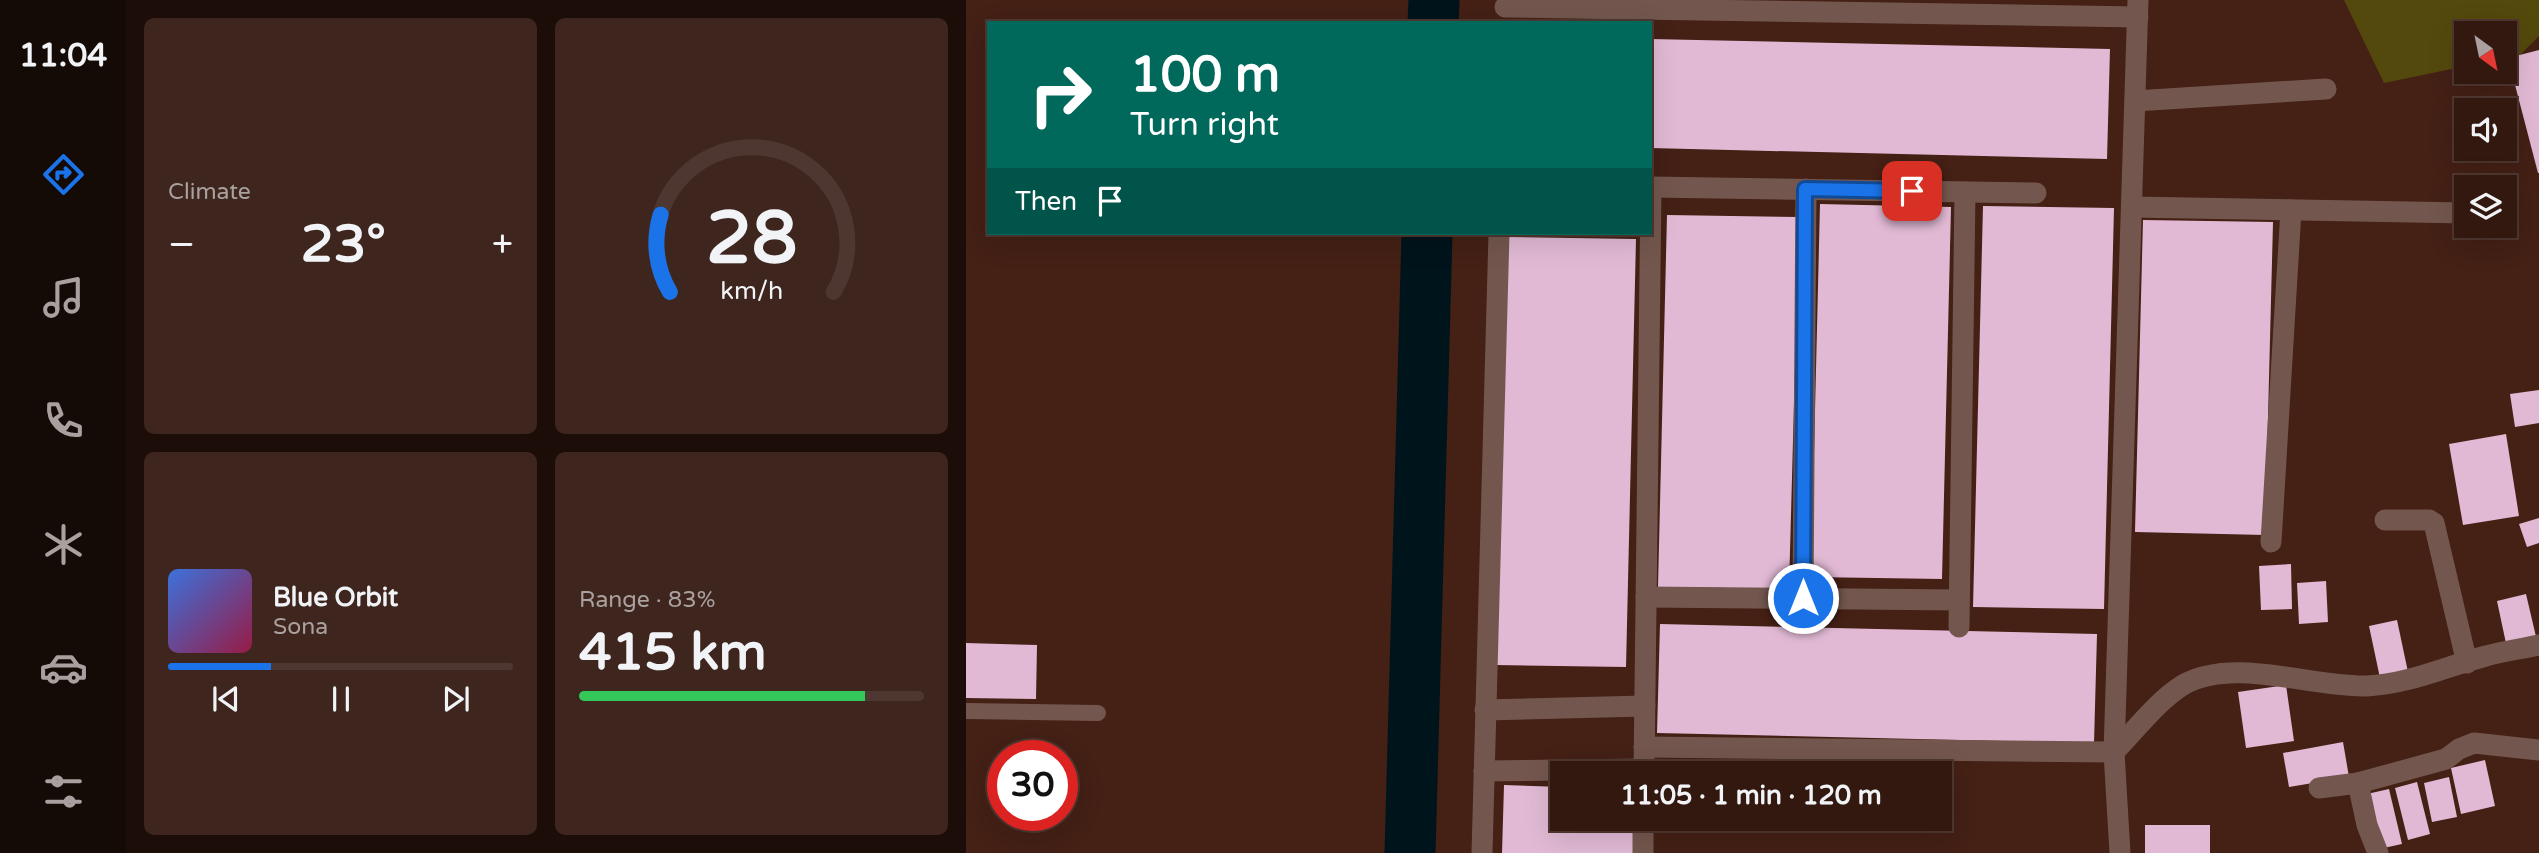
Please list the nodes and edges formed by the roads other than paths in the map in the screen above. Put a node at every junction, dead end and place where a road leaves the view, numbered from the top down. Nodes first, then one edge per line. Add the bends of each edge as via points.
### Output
1 (2138, 8) edge
2 (1505, 10) edge
3 (2326, 89) dead end
4 (2135, 101) junction
5 (1652, 187) edge
6 (1805, 189) junction
7 (1965, 192) junction
8 (2035, 193) dead end
9 (2132, 207) junction
10 (2291, 210) junction
11 (2454, 213) edge
12 (1499, 235) edge
13 (1650, 235) edge
14 (2385, 520) dead end
15 (2271, 542) dead end
16 (1646, 597) junction
17 (1803, 598) junction
18 (1959, 600) junction
19 (1959, 627) dead end
20 (2539, 645) edge
21 (2467, 663) junction
22 (1645, 706) junction
23 (1485, 710) junction
24 (966, 711) edge
25 (1098, 713) dead end
26 (1644, 747) junction
27 (2539, 750) edge
28 (2113, 752) junction
29 (1644, 761) edge
30 (1484, 771) junction
31 (1550, 771) edge
32 (2358, 783) junction
33 (2319, 788) dead end
34 (1643, 831) edge
35 (1482, 853) edge
36 (1643, 853) edge
37 (2120, 853) edge
38 (2378, 853) edge

1 - 2 street
1 - 4 street
3 - 4 street
4 - 9 street
5 - 6 street
6 - 7 street
6 - 17 street
7 - 8 street
7 - 18 street
9 - 10 street
9 - 28 street
10 - 11 street
10 - 15 street
12 - 23 street
13 - 16 street
14 - 21 street via 2429,520 2438,530
16 - 17 street
16 - 22 street
17 - 18 street
18 - 19 street
20 - 21 street
21 - 28 street via 2368,686 2255,672 2197,679 2181,686
22 - 23 street
22 - 26 street
23 - 30 street
24 - 25 lane
26 - 28 street
26 - 29 street
27 - 32 street via 2474,743 2446,759
28 - 37 street
30 - 31 street
30 - 35 street
32 - 33 street
32 - 38 street
34 - 36 street

